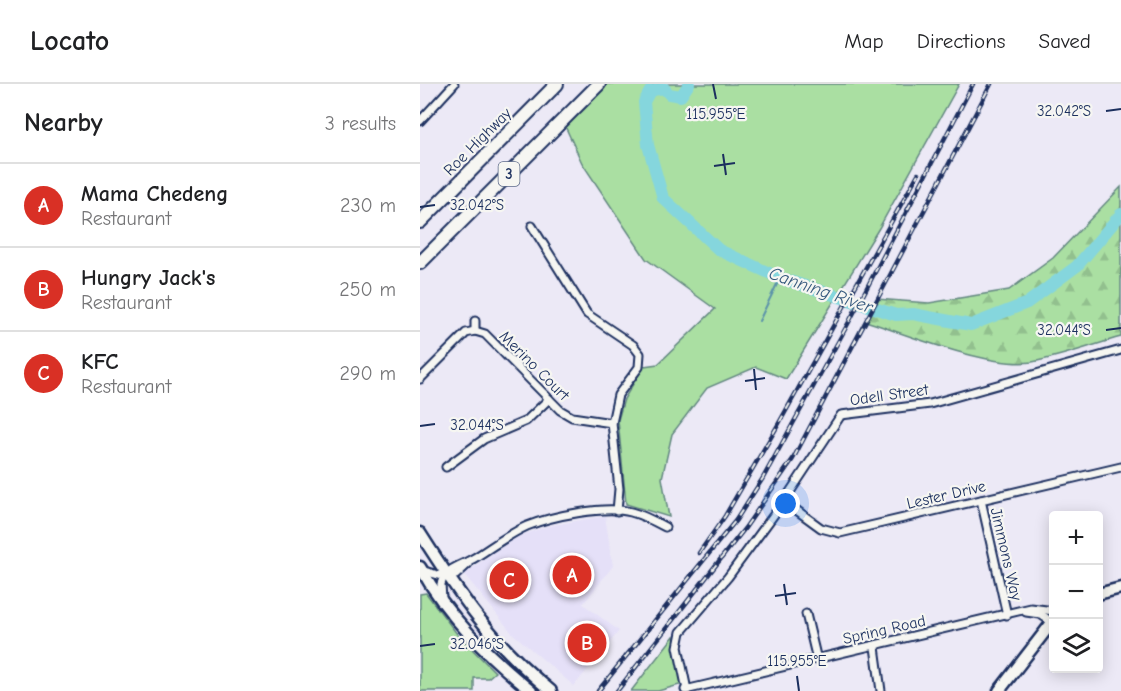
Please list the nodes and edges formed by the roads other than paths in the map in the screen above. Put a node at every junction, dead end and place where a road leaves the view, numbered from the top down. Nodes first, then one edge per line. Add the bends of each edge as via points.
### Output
1 (454, 84) edge
2 (557, 84) edge
3 (599, 84) edge
4 (420, 121) edge
5 (420, 222) edge
6 (532, 226) dead end
7 (420, 263) edge
8 (475, 321) dead end
9 (475, 331) junction
10 (1121, 350) edge
11 (420, 379) edge
12 (549, 399) junction
13 (612, 423) junction
14 (446, 467) dead end
15 (1121, 467) edge
16 (981, 500) junction
17 (784, 501) junction
18 (617, 511) junction
19 (665, 527) dead end
20 (420, 532) edge
21 (421, 568) edge
22 (446, 574) junction
23 (1121, 588) edge
24 (1103, 593) edge
25 (445, 607) junction
26 (806, 614) dead end
27 (1007, 615) junction
28 (1049, 617) edge
29 (1052, 619) edge
30 (480, 622) junction
31 (875, 647) junction
32 (817, 660) junction
33 (518, 680) junction
34 (685, 690) edge
35 (531, 691) edge
36 (551, 691) edge
37 (881, 691) edge
38 (999, 691) edge

1 - 4 street
2 - 5 highway, Roe Highway / 3
3 - 7 highway, 3
6 - 13 street via 587,314 640,354 639,367 618,395
8 - 9 street, Merino Court
9 - 11 street, Merino Court via 466,333
9 - 12 street, Merino Court via 485,334
10 - 17 street, Odell Street via 930,404 841,415
12 - 13 street, Merino Court via 572,417
12 - 14 street via 526,420 484,439
13 - 18 street via 619,489
15 - 16 street, Lester Drive
16 - 17 street, Lester Drive via 840,533 821,528
16 - 27 street, Jimmons Way
17 - 34 street, Odell Street via 681,632 678,647
18 - 19 street via 630,512
18 - 22 street via 541,521
20 - 22 main road
21 - 22 street
21 - 25 main road
22 - 25 street via 441,584
22 - 30 main road
23 - 24 main road
25 - 33 main road via 472,639
26 - 32 street
27 - 28 street, Spring Road via 1033,612
27 - 31 street, Spring Road
29 - 38 main road
30 - 33 main road via 478,636
30 - 36 main road via 514,660
31 - 32 street, Spring Road
31 - 37 street
32 - 34 street, Spring Road
33 - 35 main road

